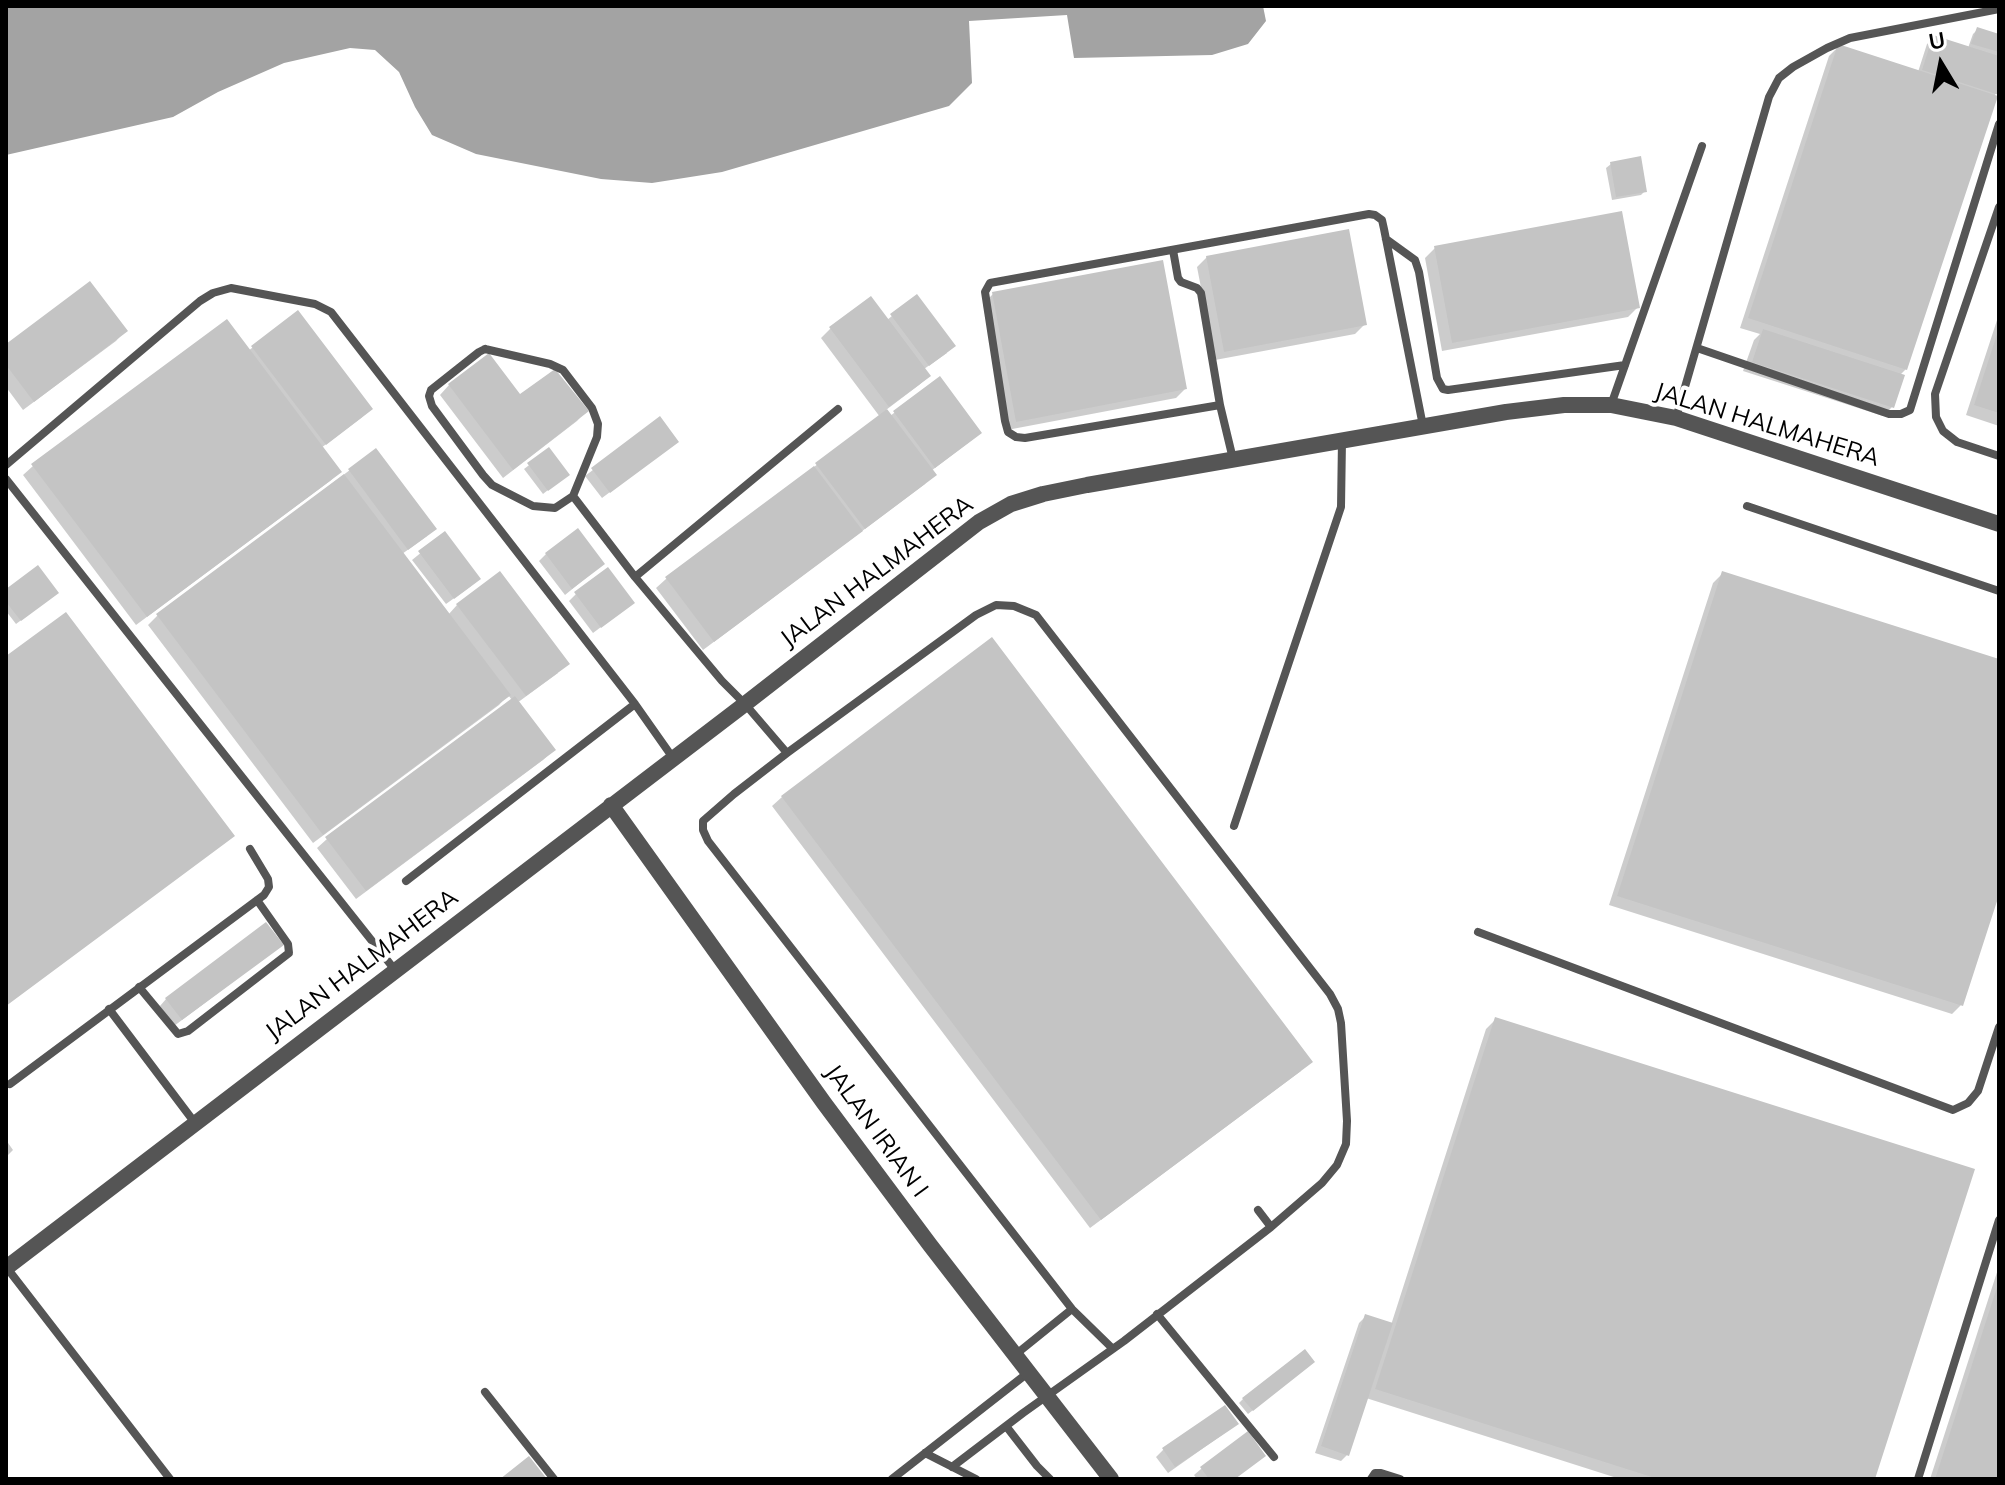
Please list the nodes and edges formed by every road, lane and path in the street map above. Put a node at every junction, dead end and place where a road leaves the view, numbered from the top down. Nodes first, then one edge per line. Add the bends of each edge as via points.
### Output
1 (1999, 9) edge
2 (1999, 124) edge
3 (1702, 146) dead end
4 (1999, 207) edge
5 (1385, 239) junction
6 (1173, 250) junction
7 (1697, 348) junction
8 (1625, 365) junction
9 (1220, 405) junction
10 (1611, 405) junction
11 (838, 409) dead end
12 (1676, 418) junction
13 (1423, 426) junction
14 (1342, 440) junction
15 (1999, 456) edge
16 (1233, 459) junction
17 (6, 465) edge
18 (6, 479) edge
19 (573, 496) junction
20 (1747, 506) dead end
21 (1999, 524) edge
22 (635, 577) junction
23 (1999, 591) edge
24 (635, 704) junction
25 (745, 704) junction
26 (787, 753) junction
27 (673, 758) junction
28 (611, 805) junction
29 (1234, 826) dead end
30 (250, 849) dead end
31 (406, 881) dead end
32 (257, 900) junction
33 (1478, 932) dead end
34 (395, 970) junction
35 (139, 987) junction
36 (109, 1009) junction
37 (1999, 1027) edge
38 (10, 1084) dead end
39 (195, 1123) junction
40 (1258, 1210) dead end
41 (1999, 1220) edge
42 (1271, 1227) junction
43 (6, 1268) edge
44 (1072, 1309) junction
45 (1157, 1314) junction
46 (1113, 1349) junction
47 (1015, 1355) junction
48 (1029, 1372) junction
49 (485, 1392) dead end
50 (1047, 1395) junction
51 (1006, 1426) junction
52 (925, 1453) junction
53 (1274, 1457) dead end
54 (952, 1467) junction
55 (170, 1479) edge
56 (554, 1479) edge
57 (892, 1479) edge
58 (976, 1479) edge
59 (1050, 1479) edge
60 (1111, 1479) edge
61 (1371, 1479) edge
62 (1400, 1479) edge
63 (1918, 1479) edge

1 - 7 lane via 1850,38 1779,78 1769,97
2 - 7 lane via 1910,410 1889,414
3 - 8 lane
4 - 15 lane via 1935,394 1943,431 1957,442
5 - 6 lane via 1382,220 1369,214
5 - 8 lane via 1415,260 1443,389
5 - 13 lane
6 - 9 lane via 1178,278 1201,293
6 - 9 lane via 990,283 985,292 1008,432 1025,438
7 - 12 lane
8 - 10 lane
9 - 16 lane
10 - 12 street, JALAN HALMAHERA
10 - 13 street, JALAN HALMAHERA via 1564,405
11 - 22 lane
12 - 21 street, JALAN HALMAHERA
13 - 14 street, JALAN HALMAHERA
14 - 16 street, JALAN HALMAHERA
14 - 29 lane via 1341,507
16 - 25 street, JALAN HALMAHERA via 1011,504 979,522
17 - 24 lane via 213,293 231,288 315,304 331,312
18 - 34 lane
19 - 19 lane via 555,508 544,508 492,485 432,406 431,390 485,349 563,370 598,424
19 - 22 lane
20 - 23 lane
22 - 25 lane
24 - 27 lane
24 - 31 lane
25 - 26 lane
25 - 27 street, JALAN HALMAHERA
26 - 42 lane via 976,615 996,605 1036,615 1338,1009 1346,1144 1322,1183
26 - 44 lane via 703,821 708,841
27 - 28 street, JALAN HALMAHERA
28 - 34 street, JALAN HALMAHERA
28 - 47 street, JALAN IRIAN I via 824,1103
30 - 32 lane via 268,879 269,887
32 - 35 lane
32 - 35 lane via 289,953 188,1031 178,1034
33 - 37 lane via 1953,1110 1978,1091
34 - 39 street, JALAN HALMAHERA
35 - 36 lane
36 - 38 lane
36 - 39 lane
39 - 43 street, JALAN HALMAHERA
40 - 42 lane
41 - 63 lane
42 - 45 lane
43 - 55 lane
44 - 46 lane
44 - 47 lane
45 - 46 lane
45 - 53 lane
46 - 50 lane
47 - 48 street, JALAN IRIAN I
48 - 50 street, JALAN IRIAN I
48 - 52 lane
49 - 56 lane
50 - 51 lane
50 - 60 street, JALAN IRIAN I
51 - 54 lane
51 - 59 lane
52 - 54 lane
52 - 57 lane
54 - 58 lane
61 - 62 lane via 1375,1473

